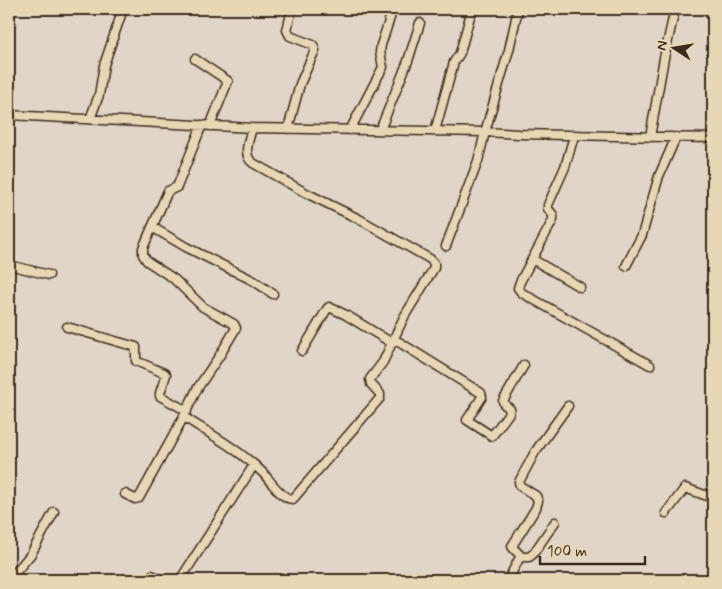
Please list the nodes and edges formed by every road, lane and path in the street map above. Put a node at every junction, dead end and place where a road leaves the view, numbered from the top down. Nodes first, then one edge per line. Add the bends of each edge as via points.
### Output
1 (123, 9) edge
2 (292, 9) edge
3 (394, 9) edge
4 (472, 9) edge
5 (518, 9) edge
6 (675, 9) edge
7 (420, 23) dead end
8 (195, 59) dead end
9 (9, 115) edge
10 (90, 119) junction
11 (206, 126) junction
12 (252, 128) junction
13 (288, 129) junction
14 (350, 130) junction
15 (380, 130) junction
16 (435, 131) junction
17 (485, 132) junction
18 (574, 136) junction
19 (650, 137) junction
20 (676, 138) junction
21 (713, 138) edge
22 (152, 227) junction
23 (446, 246) dead end
24 (532, 259) junction
25 (9, 265) edge
26 (626, 266) dead end
27 (49, 275) dead end
28 (580, 287) dead end
29 (273, 294) dead end
30 (68, 327) dead end
31 (393, 341) junction
32 (302, 351) dead end
33 (524, 365) dead end
34 (650, 365) dead end
35 (568, 406) dead end
36 (185, 414) junction
37 (254, 465) junction
38 (125, 494) dead end
39 (713, 498) edge
40 (54, 512) dead end
41 (666, 513) dead end
42 (555, 522) dead end
43 (522, 556) junction
44 (152, 575) dead end
45 (9, 580) edge
46 (161, 580) edge
47 (180, 580) edge
48 (508, 580) edge

1 - 10 street
2 - 13 street via 288,34 313,45 315,50 300,84
3 - 14 street via 381,46 382,67
4 - 16 street
5 - 17 street
6 - 19 street
7 - 15 street
8 - 11 street via 228,81
9 - 10 street
10 - 11 street
11 - 12 street
11 - 22 street via 177,187 168,191
12 - 13 street
12 - 31 street via 246,153 253,163 434,263
13 - 14 street
14 - 15 street
15 - 16 street
16 - 17 street
17 - 18 street
17 - 23 street via 478,161
18 - 19 street
18 - 24 street via 565,167 548,205 552,220
19 - 20 street
20 - 21 street
20 - 26 street via 659,176 642,235
22 - 29 street
22 - 36 street via 143,248 146,261 174,279 203,307 235,325
24 - 28 street
24 - 34 street via 518,285 522,293
25 - 27 street
30 - 36 street via 136,348 136,361 166,375 160,396
31 - 32 street via 328,308
31 - 33 street via 481,392 482,397 467,420 492,436 510,413 503,401
31 - 37 street via 370,380 380,394 379,399 295,498 289,499
35 - 43 street via 534,452 519,482 538,501 512,546
36 - 37 street
36 - 38 street via 139,498
37 - 47 street
39 - 41 street via 685,488
40 - 45 street via 31,554
42 - 43 street via 533,554
43 - 48 street
44 - 46 street

